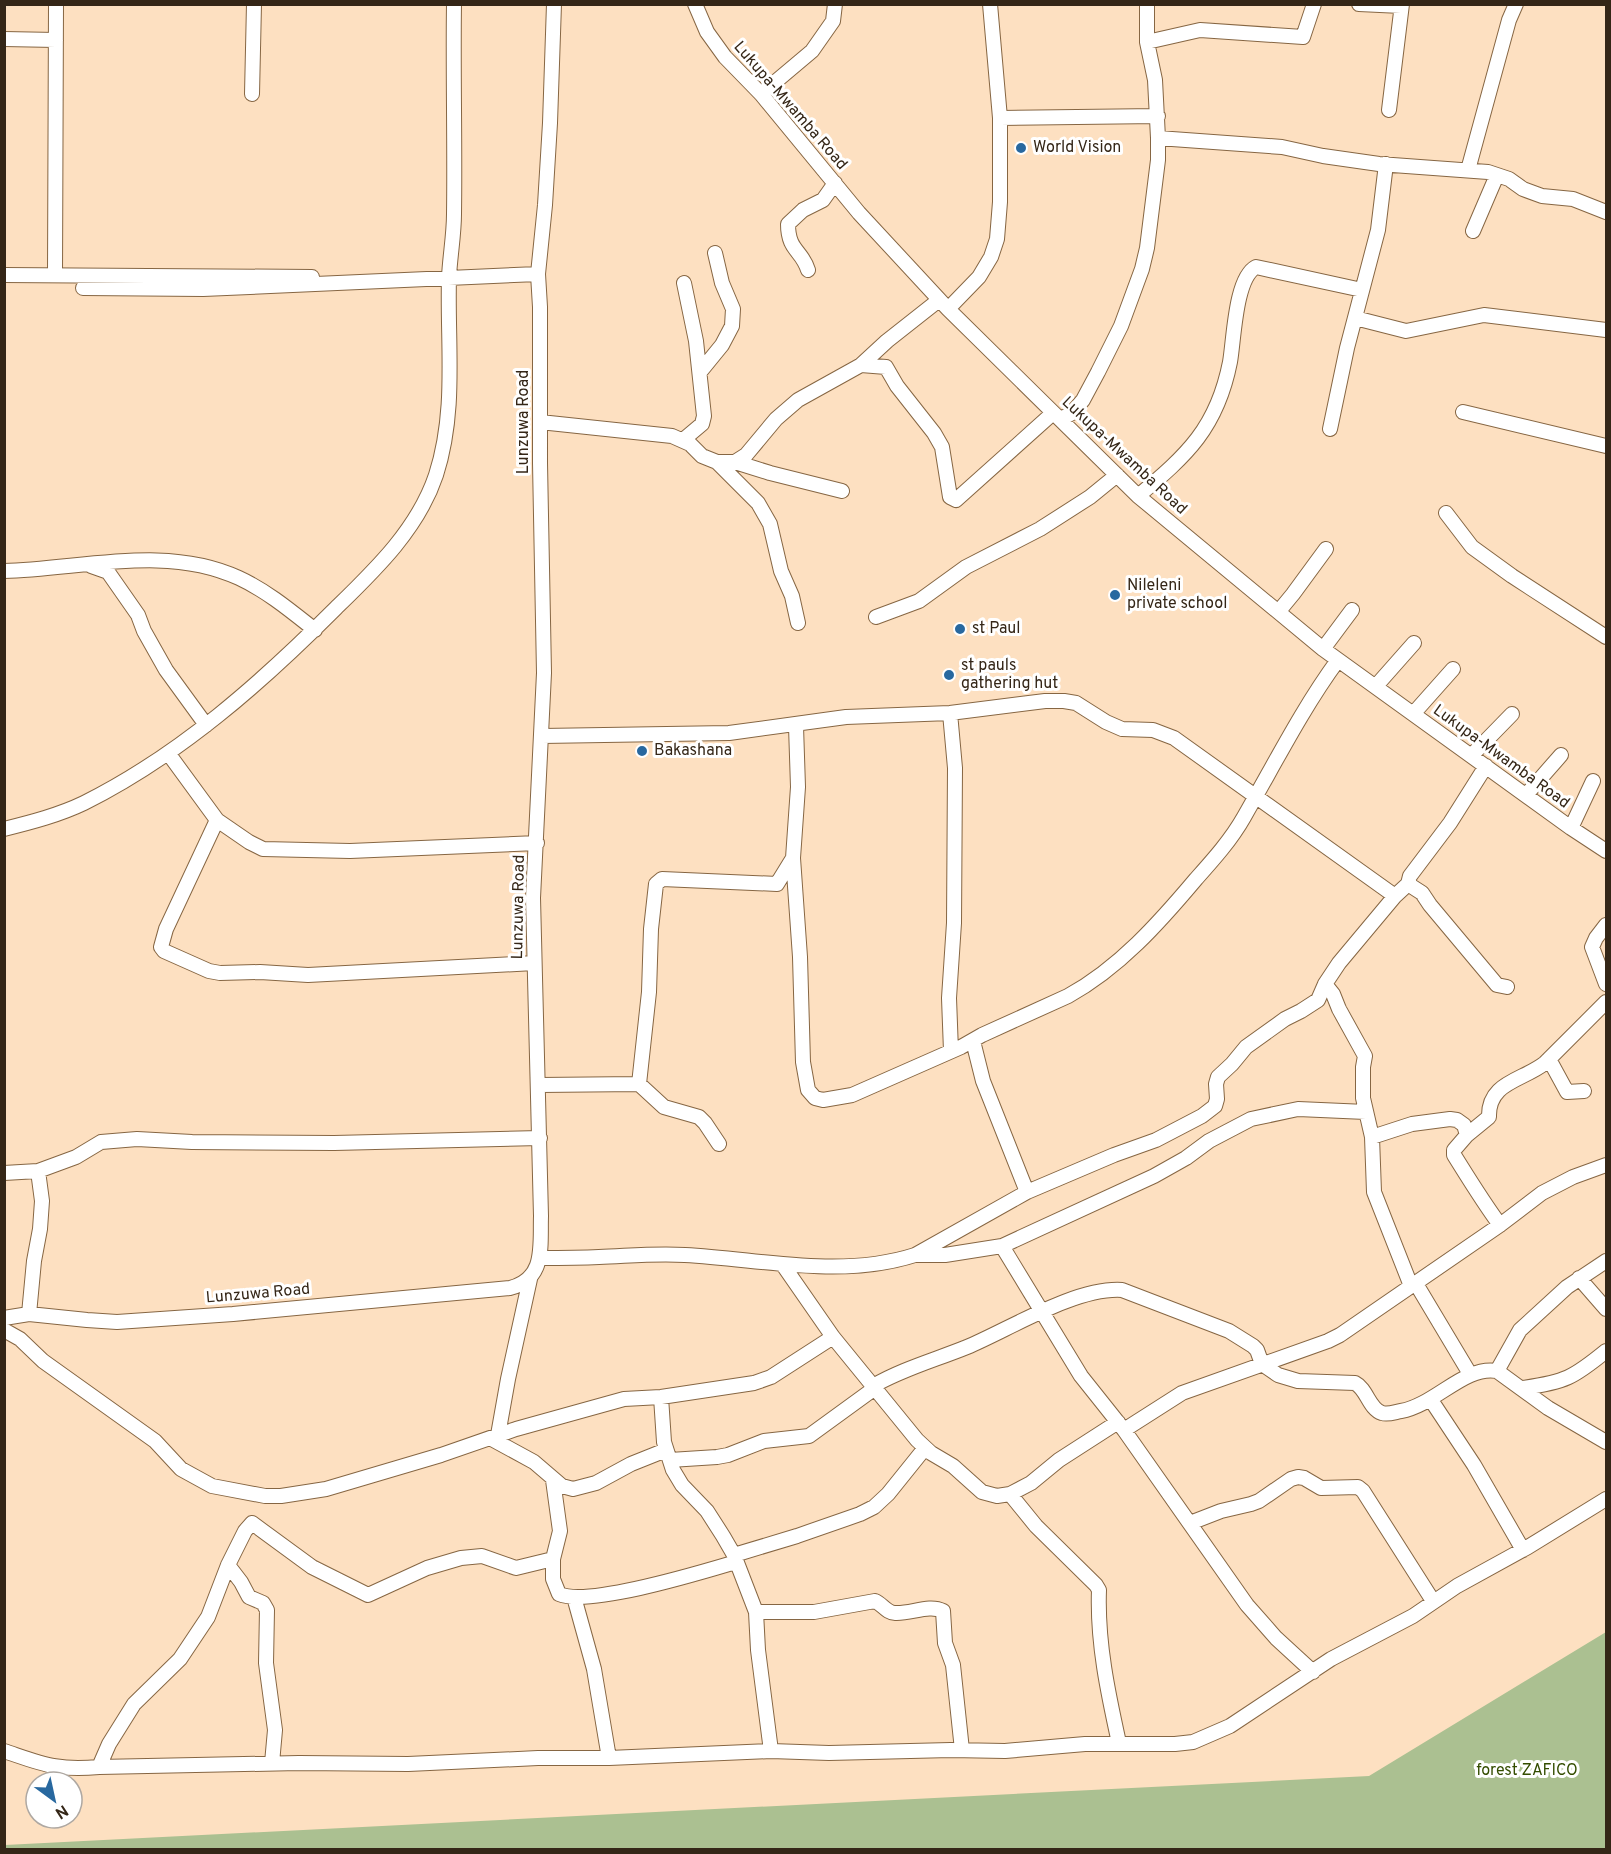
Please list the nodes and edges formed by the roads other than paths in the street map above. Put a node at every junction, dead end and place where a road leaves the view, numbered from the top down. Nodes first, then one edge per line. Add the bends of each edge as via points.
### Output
1 (56, 4) edge
2 (254, 4) edge
3 (454, 4) edge
4 (554, 4) edge
5 (695, 4) edge
6 (835, 4) edge
7 (990, 4) edge
8 (1147, 4) edge
9 (1314, 4) edge
10 (1359, 4) edge
11 (1516, 4) edge
12 (1402, 5) edge
13 (4, 39) edge
14 (56, 40) junction
15 (1147, 42) junction
16 (252, 94) dead end
17 (761, 94) junction
18 (1389, 110) dead end
19 (1158, 116) junction
20 (1000, 118) junction
21 (1158, 138) junction
22 (1386, 165) junction
23 (1468, 170) junction
24 (1497, 175) junction
25 (835, 183) junction
26 (1606, 212) edge
27 (1473, 231) dead end
28 (715, 253) dead end
29 (807, 270) dead end
30 (55, 274) junction
31 (538, 274) junction
32 (4, 275) edge
33 (449, 278) junction
34 (684, 283) dead end
35 (83, 288) dead end
36 (1362, 290) junction
37 (944, 304) junction
38 (1355, 318) junction
39 (1606, 330) edge
40 (861, 365) junction
41 (700, 372) junction
42 (1463, 412) dead end
43 (1057, 416) junction
44 (540, 422) junction
45 (1330, 429) dead end
46 (683, 440) junction
47 (1606, 446) edge
48 (717, 462) junction
49 (735, 462) junction
50 (1117, 475) junction
51 (842, 491) dead end
52 (1138, 496) junction
53 (1446, 513) dead end
54 (1326, 549) dead end
55 (87, 563) junction
56 (4, 572) edge
57 (1352, 610) dead end
58 (1279, 612) junction
59 (876, 617) dead end
60 (798, 623) dead end
61 (315, 630) junction
62 (1606, 634) edge
63 (1414, 643) dead end
64 (1323, 649) junction
65 (1338, 660) junction
66 (1452, 669) dead end
67 (1376, 686) junction
68 (950, 713) junction
69 (1413, 714) junction
70 (1512, 714) dead end
71 (206, 725) junction
72 (796, 726) junction
73 (542, 736) junction
74 (168, 753) junction
75 (1472, 755) junction
76 (1561, 755) dead end
77 (1486, 766) junction
78 (1593, 782) dead end
79 (1255, 794) junction
80 (1526, 795) junction
81 (217, 820) junction
82 (1571, 828) junction
83 (4, 829) edge
84 (537, 843) junction
85 (1606, 851) edge
86 (793, 858) junction
87 (1408, 884) junction
88 (1395, 896) junction
89 (1606, 926) edge
90 (534, 963) junction
91 (1324, 984) junction
92 (1606, 984) edge
93 (1507, 987) dead end
94 (1606, 1002) edge
95 (973, 1041) junction
96 (951, 1051) junction
97 (1549, 1059) junction
98 (639, 1084) junction
99 (540, 1085) junction
100 (1584, 1091) dead end
101 (1366, 1112) junction
102 (1467, 1135) junction
103 (1372, 1137) junction
104 (540, 1138) junction
105 (718, 1144) dead end
106 (1606, 1165) edge
107 (38, 1172) junction
108 (4, 1173) edge
109 (1027, 1192) junction
110 (1500, 1225) junction
111 (1002, 1246) junction
112 (915, 1255) junction
113 (539, 1258) junction
114 (1606, 1261) edge
115 (783, 1265) junction
116 (1579, 1278) junction
117 (530, 1279) junction
118 (1413, 1284) junction
119 (1606, 1309) edge
120 (1042, 1312) junction
121 (29, 1314) junction
122 (4, 1318) edge
123 (4, 1330) edge
124 (833, 1337) junction
125 (1606, 1351) edge
126 (1262, 1364) junction
127 (1497, 1371) junction
128 (1470, 1374) junction
129 (874, 1387) junction
130 (1523, 1388) junction
131 (661, 1396) junction
132 (1431, 1400) junction
133 (1121, 1426) junction
134 (494, 1437) junction
135 (1606, 1442) edge
136 (925, 1448) junction
137 (668, 1455) junction
138 (553, 1480) junction
139 (1010, 1494) junction
140 (1606, 1499) edge
141 (1190, 1523) junction
142 (1523, 1550) junction
143 (553, 1559) junction
144 (735, 1559) junction
145 (228, 1565) junction
146 (574, 1598) junction
147 (1433, 1600) junction
148 (756, 1612) junction
149 (1313, 1672) junction
150 (1119, 1743) junction
151 (962, 1750) junction
152 (4, 1751) edge
153 (771, 1751) junction
154 (609, 1758) junction
155 (272, 1763) junction
156 (99, 1767) junction

1 - 14 street
2 - 16 street
3 - 33 street via 454,217
4 - 31 street, Lunzuwa Road
5 - 17 street, Lukupa-Mwamba Road via 707,32 725,57
6 - 17 street via 833,21 812,51
7 - 20 street
8 - 15 street
9 - 15 street via 1303,37 1200,30
10 - 12 street
11 - 23 street
12 - 18 street
13 - 14 street
14 - 30 street
15 - 19 street
17 - 25 street, Lukupa-Mwamba Road
19 - 20 street
19 - 21 street
20 - 37 street via 997,239 979,277
21 - 22 street via 1282,147
21 - 43 street via 1147,248 1139,279 1121,326 1083,400 1072,413
22 - 23 street
22 - 36 street via 1378,230
23 - 24 street
24 - 26 street via 1542,196 1573,200
24 - 27 street
25 - 29 street via 823,200 803,210 788,224 792,248
25 - 37 street, Lukupa-Mwamba Road
28 - 41 street via 733,309 732,326
30 - 32 street
30 - 33 street
31 - 33 street
31 - 44 street, Lunzuwa Road
33 - 35 street via 202,289
33 - 61 street via 451,389 436,475 416,518 399,541
34 - 41 street
36 - 38 street
36 - 52 street via 1256,267 1250,270 1243,285 1225,380 1206,428 1179,460
37 - 40 street via 887,341
37 - 43 street, Lukupa-Mwamba Road
38 - 39 street via 1406,331 1484,315
38 - 45 street
40 - 43 street via 889,369 897,386 934,433 942,447 950,497 954,500
40 - 49 street via 798,400
41 - 46 street via 704,416 702,424
42 - 47 street
43 - 50 street, Lukupa-Mwamba Road
44 - 46 street
44 - 73 street, Lunzuwa Road
46 - 48 street via 702,456
48 - 49 street
48 - 60 street via 758,503 770,524
49 - 51 street
50 - 52 street, Lukupa-Mwamba Road
50 - 59 street via 1040,529 966,567 919,601
52 - 58 street, Lukupa-Mwamba Road
53 - 62 street via 1472,547
54 - 58 street
55 - 56 street
55 - 61 street via 170,560 219,570 279,601
55 - 71 street via 108,572 138,615 166,670
57 - 64 street
58 - 64 street, Lukupa-Mwamba Road
61 - 71 street
63 - 67 street
64 - 65 street, Lukupa-Mwamba Road
65 - 67 street, Lukupa-Mwamba Road
65 - 79 street
66 - 69 street
67 - 69 street, Lukupa-Mwamba Road
68 - 72 street via 846,717
68 - 79 street via 1045,701 1076,703 1122,729 1165,733
68 - 96 street via 956,768
69 - 75 street, Lukupa-Mwamba Road
70 - 75 street
71 - 74 street
72 - 73 street via 729,733
72 - 86 street via 798,787
73 - 84 street, Lunzuwa Road
74 - 81 street
74 - 83 street via 84,803
75 - 77 street, Lukupa-Mwamba Road
76 - 80 street
77 - 80 street, Lukupa-Mwamba Road
77 - 87 street
78 - 82 street
79 - 88 street
79 - 95 street via 1243,819 1213,860 1130,951 1088,985
80 - 82 street, Lukupa-Mwamba Road
81 - 84 street via 263,849 350,851
81 - 90 street via 166,929 161,943 164,951 220,973 320,974
82 - 85 street, Lukupa-Mwamba Road
84 - 90 street, Lunzuwa Road
86 - 96 street via 803,1062 808,1090 815,1098 838,1099
86 - 98 street via 777,884 662,879 656,884
87 - 88 street
87 - 93 street via 1422,893 1497,985
88 - 91 street
89 - 92 street via 1592,946
90 - 99 street, Lunzuwa Road
91 - 101 street via 1365,1056
91 - 109 street via 1318,1000 1246,1047 1218,1077 1215,1106 1202,1116 1156,1140
94 - 97 street
95 - 96 street
95 - 109 street via 983,1081
97 - 100 street via 1567,1092
97 - 102 street via 1492,1097 1489,1117
98 - 99 street
98 - 105 street via 664,1107 699,1117
99 - 104 street, Lunzuwa Road
101 - 103 street
101 - 111 street via 1298,1109 1251,1119 1154,1176
102 - 103 street via 1464,1125 1450,1119 1412,1124
102 - 110 street via 1454,1155
103 - 118 street via 1374,1192
104 - 107 street via 334,1143 137,1139 101,1142
104 - 113 street, Lunzuwa Road
106 - 110 street via 1542,1193
107 - 108 street
107 - 121 street via 42,1201
109 - 112 street
110 - 118 street
111 - 112 street
111 - 120 street
112 - 115 street via 879,1264
113 - 115 street via 660,1253
113 - 117 street, Lunzuwa Road
114 - 116 street
115 - 124 street
116 - 119 street
116 - 127 street via 1520,1330
117 - 121 street, Lunzuwa Road via 510,1288 233,1314 117,1322
117 - 134 street
118 - 126 street via 1340,1335
118 - 128 street
120 - 126 street via 1094,1292 1122,1290 1229,1331 1257,1350
120 - 129 street via 888,1377
120 - 133 street via 1081,1376
121 - 122 street, Lunzuwa Road
123 - 134 street via 155,1441 181,1468 212,1486 234,1492 281,1496 326,1489
124 - 129 street
124 - 131 street via 771,1377 754,1383
125 - 130 street via 1567,1380
126 - 132 street via 1278,1375 1298,1381 1354,1383 1381,1413 1409,1410
126 - 133 street via 1182,1393
127 - 128 street
127 - 130 street
128 - 132 street
129 - 136 street
129 - 137 street via 809,1436 764,1441 717,1457
130 - 135 street via 1548,1408
131 - 134 street via 624,1399
131 - 137 street
132 - 142 street
133 - 139 street via 1059,1460
133 - 141 street
134 - 138 street via 534,1462
136 - 139 street via 982,1492
136 - 144 street via 874,1507
137 - 138 street via 631,1464 596,1483 573,1489
137 - 144 street via 682,1485 707,1511
138 - 143 street via 560,1531
139 - 150 street via 1099,1590 1107,1690
140 - 142 street
141 - 147 street via 1260,1501 1298,1477 1321,1488 1358,1487
141 - 149 street via 1247,1605
142 - 147 street
143 - 145 street via 516,1568 482,1556 461,1558 427,1568 368,1595 312,1567 252,1523
143 - 146 street via 555,1590
144 - 146 street via 648,1586
144 - 148 street
145 - 155 street via 249,1597 263,1603 267,1610 266,1663 275,1730
145 - 156 street via 208,1617 174,1666 134,1704
146 - 154 street via 594,1670
147 - 149 street via 1413,1616
148 - 151 street via 814,1612 875,1601 894,1613 944,1611 945,1643 953,1665
148 - 153 street
149 - 150 street via 1209,1737 1175,1744
150 - 151 street
151 - 153 street
152 - 156 street via 62,1769
153 - 154 street
154 - 155 street via 408,1764
155 - 156 street

